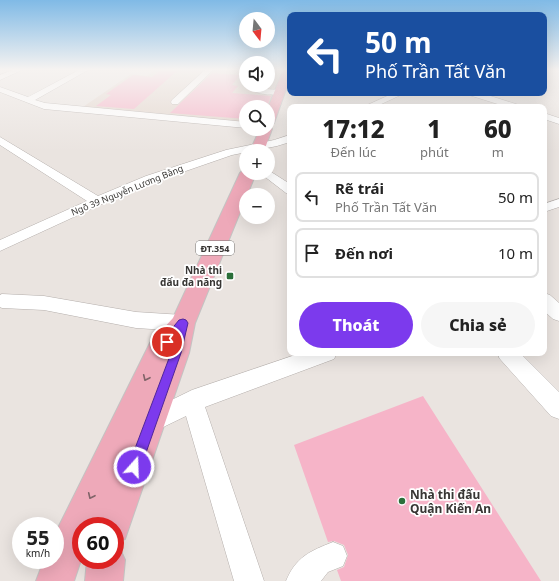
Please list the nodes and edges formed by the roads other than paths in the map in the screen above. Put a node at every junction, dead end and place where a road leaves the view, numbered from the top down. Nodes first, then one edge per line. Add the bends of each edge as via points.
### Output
1 (21, 97) edge
2 (33, 97) edge
3 (180, 97) edge
4 (391, 97) edge
5 (482, 97) edge
6 (28, 100) junction
7 (175, 102) dead end
8 (374, 104) edge
9 (499, 104) edge
10 (547, 117) edge
11 (559, 121) edge
12 (239, 124) edge
13 (287, 139) edge
14 (3, 144) edge
15 (271, 144) edge
16 (239, 152) edge
17 (275, 179) edge
18 (245, 180) edge
19 (287, 188) edge
20 (98, 200) junction
21 (559, 203) edge
22 (547, 207) edge
23 (0, 246) edge
24 (2, 301) dead end
25 (547, 303) edge
26 (559, 314) edge
27 (183, 323) junction
28 (318, 356) edge
29 (510, 356) edge
30 (192, 401) junction
31 (559, 408) edge
32 (151, 422) junction
33 (115, 517) edge
34 (333, 556) dead end
35 (105, 569) edge
36 (55, 581) edge
37 (104, 581) edge
38 (249, 581) edge
39 (301, 581) edge

1 - 6 street
2 - 6 street
3 - 7 street
4 - 8 street
5 - 9 street
6 - 12 street via 44,106
10 - 11 street
13 - 15 street, Ngõ 39 Nguyễn Lương Bằng
14 - 20 street
16 - 20 street, Ngõ 39 Nguyễn Lương Bằng via 202,161
17 - 19 street
18 - 27 main road, ĐT.354
20 - 23 street, Ngõ 39 Nguyễn Lương Bằng
21 - 22 street
24 - 27 street via 44,303 136,320
25 - 26 street
27 - 32 main road, ĐT.354 via 176,353
27 -> 36 main road, ĐT.354 via 159,351 65,553
28 - 30 street
29 - 31 street
30 - 32 street
30 - 38 street
32 - 33 main road, ĐT.354
34 - 39 street via 318,562
35 - 37 main road

